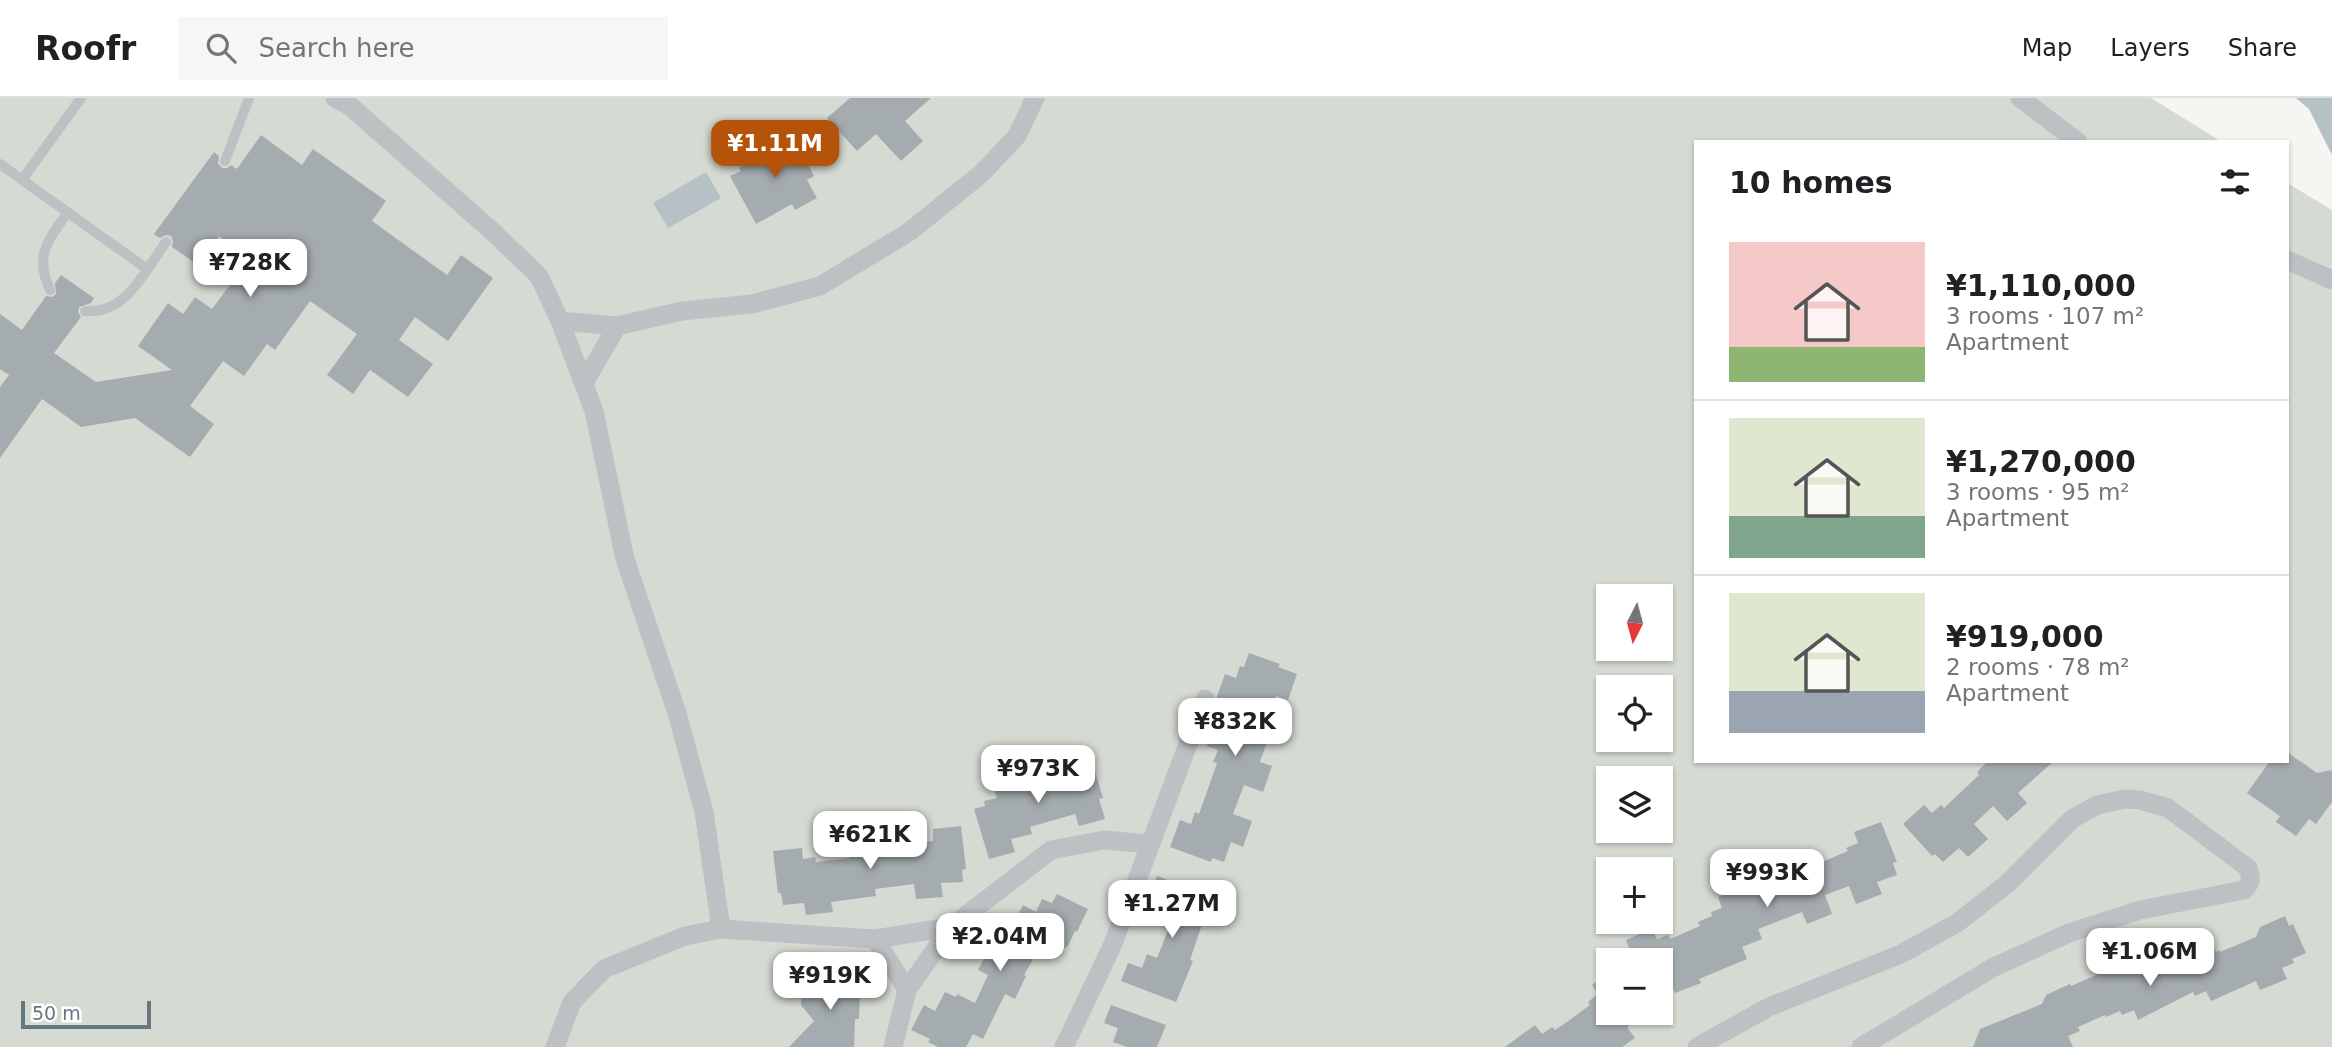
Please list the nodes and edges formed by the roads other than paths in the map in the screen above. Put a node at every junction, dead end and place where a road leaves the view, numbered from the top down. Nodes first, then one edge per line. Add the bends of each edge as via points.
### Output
1 (81, 98) edge
2 (249, 98) edge
3 (335, 98) edge
4 (1035, 98) edge
5 (2020, 98) edge
6 (2075, 140) edge
7 (225, 161) dead end
8 (0, 164) edge
9 (22, 180) junction
10 (68, 212) junction
11 (166, 242) dead end
12 (2289, 261) edge
13 (147, 269) junction
14 (2332, 280) edge
15 (50, 290) dead end
16 (85, 311) dead end
17 (560, 321) junction
18 (617, 326) junction
19 (583, 383) junction
20 (1205, 699) dead end
21 (1149, 844) junction
22 (951, 927) junction
23 (721, 929) junction
24 (875, 939) junction
25 (907, 990) junction
26 (555, 1047) edge
27 (893, 1047) edge
28 (1064, 1047) edge
29 (1697, 1047) edge
30 (1861, 1047) edge

1 - 9 lane
2 - 7 lane
3 - 17 street via 350,106 539,276
4 - 18 street via 1017,136 981,174 909,232 820,286 752,304
5 - 6 street
8 - 9 lane
9 - 10 lane
10 - 13 lane
10 - 15 lane via 43,257
11 - 13 lane
12 - 14 street
13 - 16 lane via 122,300 102,311
17 - 18 street
17 - 19 street
18 - 19 street
19 - 23 street via 594,411 625,559 677,713 704,812
20 - 21 street
21 - 22 street via 1104,840 1051,850
21 - 28 street via 1113,944
22 - 24 street
22 - 25 street
23 - 24 street
23 - 26 street via 685,936 604,969 572,1002
24 - 25 street
25 - 27 street
29 - 30 street via 1769,1007 1901,954 1957,923 2007,884 2072,819 2097,804 2140,800 2168,808 2248,868 2250,884 2244,890 2140,910 2069,933 1994,967

